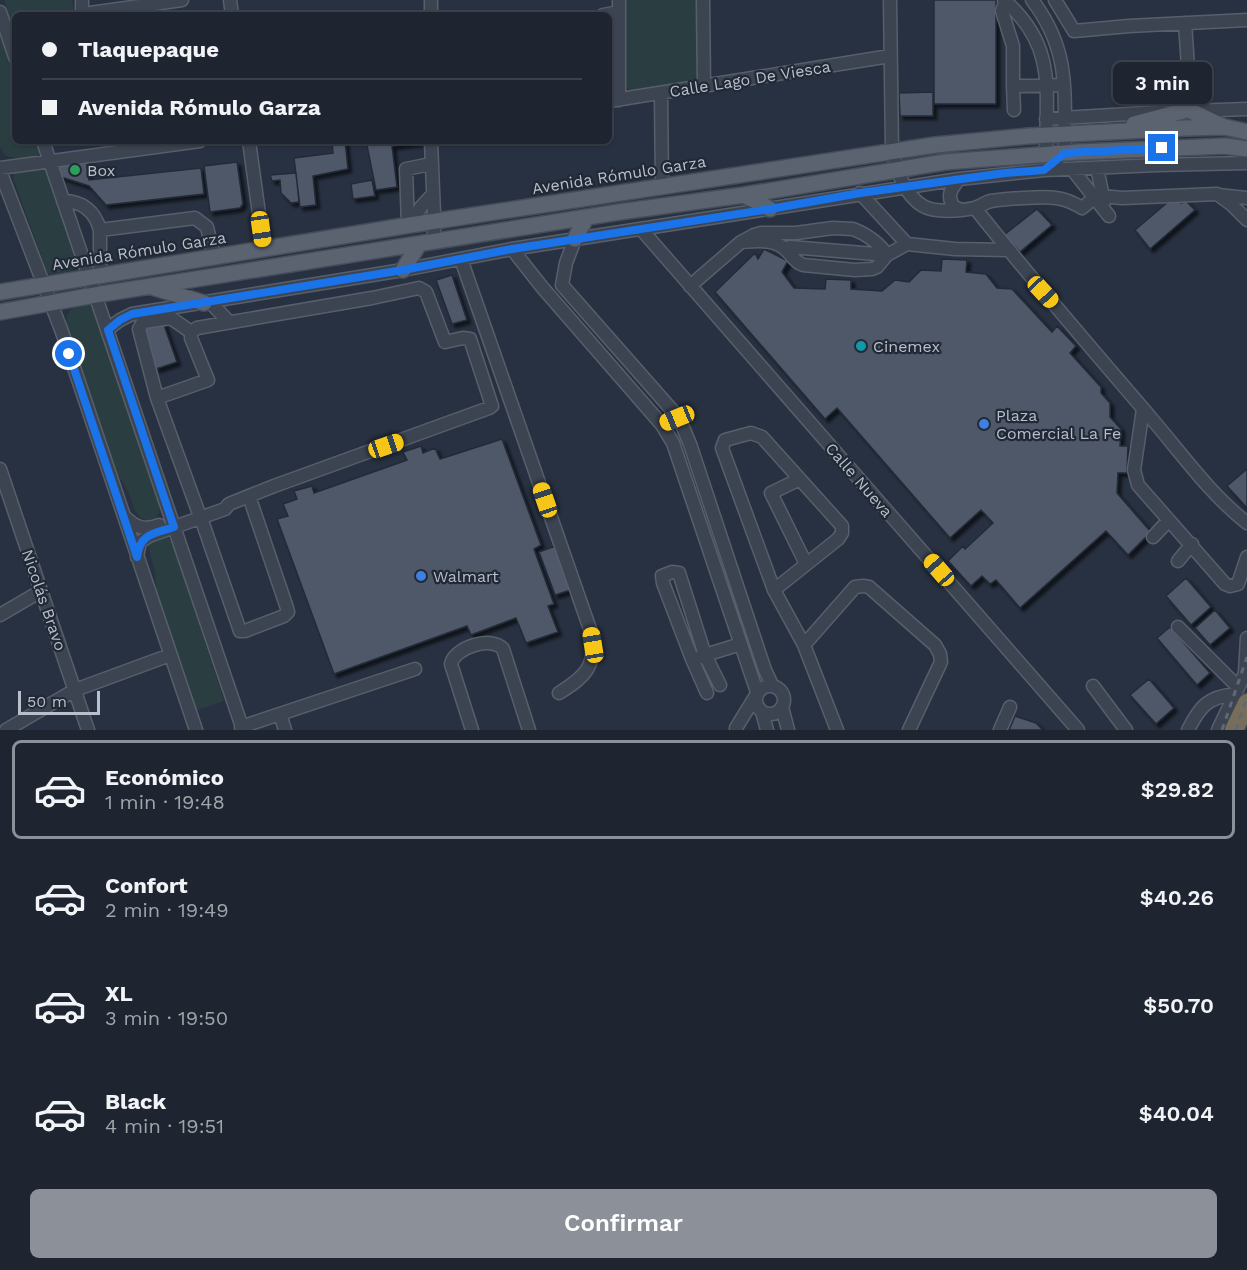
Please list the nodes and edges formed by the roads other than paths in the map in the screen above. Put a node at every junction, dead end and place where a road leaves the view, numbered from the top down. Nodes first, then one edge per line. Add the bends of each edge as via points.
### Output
1 (182, 0) edge
2 (703, 0) edge
3 (890, 0) edge
4 (1005, 0) edge
5 (1032, 0) edge
6 (1055, 0) edge
7 (620, 6) edge
8 (0, 12) edge
9 (96, 12) edge
10 (1247, 20) edge
11 (1185, 23) junction
12 (12, 48) edge
13 (890, 56) junction
14 (1064, 84) junction
15 (704, 86) junction
16 (1013, 86) junction
17 (1046, 86) junction
18 (661, 94) junction
19 (614, 101) edge
20 (1247, 109) edge
21 (1014, 110) dead end
22 (1187, 111) junction
23 (1095, 116) junction
24 (1064, 117) junction
25 (1046, 118) junction
26 (1225, 127) junction
27 (1247, 127) edge
28 (1101, 132) junction
29 (1247, 132) edge
30 (1071, 134) junction
31 (1046, 135) junction
32 (44, 144) edge
33 (176, 144) edge
34 (249, 144) edge
35 (430, 144) edge
36 (1247, 148) edge
37 (892, 150) junction
38 (1072, 152) junction
39 (1046, 154) junction
40 (50, 160) junction
41 (1247, 163) edge
42 (431, 164) junction
43 (1096, 168) junction
44 (0, 169) edge
45 (897, 169) junction
46 (1077, 169) junction
47 (1044, 170) junction
48 (959, 179) junction
49 (662, 187) junction
50 (906, 188) junction
51 (860, 193) junction
52 (433, 194) junction
53 (1217, 194) junction
54 (744, 195) junction
55 (1098, 197) junction
56 (1247, 198) edge
57 (63, 201) junction
58 (975, 208) junction
59 (770, 209) junction
60 (959, 209) junction
61 (586, 218) junction
62 (1247, 220) edge
63 (435, 222) junction
64 (409, 225) junction
65 (642, 229) junction
66 (100, 230) junction
67 (796, 233) junction
68 (575, 239) junction
69 (741, 242) junction
70 (426, 243) junction
71 (907, 244) junction
72 (512, 249) junction
73 (789, 249) junction
74 (264, 250) junction
75 (1008, 250) junction
76 (887, 255) junction
77 (214, 257) junction
78 (461, 259) junction
79 (403, 270) junction
80 (94, 275) junction
81 (344, 280) junction
82 (44, 285) junction
83 (561, 285) junction
84 (149, 286) junction
85 (690, 286) junction
86 (0, 292) edge
87 (548, 294) junction
88 (95, 295) junction
89 (51, 303) junction
90 (207, 303) junction
91 (334, 304) junction
92 (0, 312) edge
93 (229, 322) junction
94 (108, 330) junction
95 (191, 332) junction
96 (157, 398) junction
97 (1143, 409) junction
98 (677, 418) junction
99 (662, 425) junction
100 (0, 469) edge
101 (800, 479) junction
102 (4, 496) edge
103 (249, 496) junction
104 (123, 515) junction
105 (200, 515) junction
106 (1169, 520) junction
107 (173, 523) junction
108 (1247, 523) edge
109 (1153, 537) dead end
110 (1192, 544) junction
111 (137, 557) junction
112 (1247, 558) edge
113 (1178, 561) dead end
114 (806, 564) junction
115 (774, 590) junction
116 (41, 591) junction
117 (0, 615) edge
118 (1178, 627) dead end
119 (1247, 638) edge
120 (741, 644) junction
121 (804, 645) junction
122 (170, 655) junction
123 (705, 655) junction
124 (761, 657) junction
125 (692, 659) junction
126 (747, 662) junction
127 (415, 669) dead end
128 (1246, 670) edge
129 (720, 685) dead end
130 (772, 686) junction
131 (1093, 686) dead end
132 (75, 690) junction
133 (559, 693) dead end
134 (707, 693) dead end
135 (756, 694) junction
136 (1241, 699) edge
137 (782, 707) junction
138 (1010, 707) dead end
139 (762, 712) junction
140 (280, 714) junction
141 (242, 728) edge
142 (736, 728) dead end
143 (6, 730) edge
144 (88, 730) edge
145 (196, 730) edge
146 (285, 730) edge
147 (472, 730) edge
148 (529, 730) edge
149 (767, 730) edge
150 (788, 730) edge
151 (837, 730) edge
152 (909, 730) edge
153 (1000, 730) edge
154 (1078, 730) edge
155 (1126, 730) edge
156 (1188, 730) edge
157 (1218, 730) edge
158 (1234, 730) edge

1 - 9 street
2 - 15 street
3 - 13 street
4 - 16 street via 1002,11 1013,46
4 - 17 street via 1039,43
5 - 14 street via 1055,37
6 - 11 street via 1074,32
7 - 19 street
8 - 12 street
10 - 11 street
11 - 22 street
13 - 15 street, Calle Lago De Viesca
13 - 37 street
14 - 17 street
14 - 24 street
15 - 18 street, Calle Lago De Viesca
16 - 17 street
16 - 21 street
17 - 25 street
18 - 19 street, Calle Lago De Viesca
18 - 49 street
20 - 22 street
22 - 23 street
22 - 26 main road
22 - 28 main road
23 - 24 street
23 - 30 street
24 - 25 street
24 - 30 street
25 - 31 street
26 - 27 street
26 - 28 main road, Avenida Rómulo Garza
26 - 29 main road, Avenida Rómulo Garza
28 - 30 main road, Avenida Rómulo Garza
30 - 31 main road, Avenida Rómulo Garza
30 - 38 street
31 - 37 main road, Avenida Rómulo Garza
31 - 39 street
32 - 40 street
33 - 40 street
34 - 74 street
35 - 42 street
36 - 38 main road
37 - 45 street
37 - 49 main road, Avenida Rómulo Garza
38 - 39 main road
38 - 46 street
38 - 47 street
39 - 45 main road
40 - 44 street
40 - 57 street
41 - 43 street
42 - 52 street
42 - 64 street via 406,169
43 - 46 street
43 - 55 street
44 - 82 street
45 - 50 street
45 - 54 main road
46 - 47 street
46 - 55 street
47 - 48 street
48 - 50 street
48 - 60 street via 950,198
49 - 63 main road, Avenida Rómulo Garza
50 - 51 street
50 - 60 street via 924,208
51 - 59 street
51 - 71 street
52 - 63 street
52 - 64 street
53 - 55 street
53 - 56 street
53 - 62 street
54 - 59 main road
54 - 61 main road
55 - 58 street via 1082,208 1056,198 989,201
57 - 66 street via 78,203 91,211
57 - 80 street
58 - 60 street
58 - 75 street
59 - 65 street
61 - 68 main road
61 - 70 main road
63 - 64 main road, Avenida Rómulo Garza
63 - 70 street
64 - 74 main road, Avenida Rómulo Garza
65 - 68 street
65 - 85 street, Calle Nueva
66 - 77 street via 195,218 207,227
66 - 80 street
67 - 69 street via 761,233
67 - 73 street
67 - 76 street via 853,229
68 - 72 street
68 - 83 street
69 - 73 street via 770,241
69 - 85 street
70 - 79 main road
70 - 84 main road
71 - 75 street
71 - 76 street
72 - 78 street
72 - 87 street
73 - 76 street
73 - 76 street via 795,261 803,265 864,270 877,267
74 - 77 main road, Avenida Rómulo Garza
75 - 97 street
77 - 80 main road, Avenida Rómulo Garza
78 - 79 street
78 - 133 street via 591,632 592,658 588,668 580,680
79 - 81 street
80 - 82 main road, Avenida Rómulo Garza
80 - 88 street
81 - 90 street
81 - 91 street
82 - 86 main road, Avenida Rómulo Garza
82 - 89 street
83 - 87 street
83 - 98 street
84 - 88 main road
84 - 90 main road
85 - 154 street, Calle Nueva
87 - 99 street
88 - 89 main road
88 - 94 street
89 - 92 main road
89 - 104 street
90 - 93 street
90 - 94 street via 132,314
91 - 93 street
91 - 103 street via 422,289 445,342 470,339 492,406
93 - 95 street
94 - 107 street
95 - 96 street via 208,380
95 - 96 street via 171,318 139,325
96 - 105 street
97 - 106 street via 1135,477
97 - 108 street via 1220,499
98 - 99 street
98 - 124 street via 690,444
99 - 120 street via 677,452
100 - 102 street, Nicolás Bravo
101 - 114 street via 771,494
101 - 114 street via 842,526 838,539
101 - 115 street via 758,434 722,443
102 - 116 street, Nicolás Bravo
103 - 105 street
103 - 105 street via 288,610 284,616 266,623 240,631
104 - 107 street via 147,529
104 - 111 street
105 - 107 street
106 - 109 street
106 - 110 street
107 - 111 street via 145,537
107 - 141 street
110 - 112 street via 1225,584 1238,584
110 - 113 street
111 - 122 street
114 - 115 street
115 - 121 street
116 - 117 street
116 - 132 street, Nicolás Bravo
118 - 136 street
119 - 128 street
120 - 123 street
120 - 126 street
121 - 151 street
121 - 152 street via 855,587 869,587 935,645 940,654 941,662
122 - 132 street
122 - 145 street
123 - 125 street
123 - 125 street via 679,573 672,572 662,576 663,583
123 - 129 street
124 - 126 street
124 - 130 street
125 - 134 street
126 - 135 street
127 - 140 street
128 - 136 street
130 - 135 street
130 - 137 street via 784,696
131 - 155 street
132 - 143 street
132 - 144 street, Nicolás Bravo
135 - 139 street via 755,703
135 - 142 street
136 - 156 street via 1212,699
136 - 157 street
136 - 158 highway
137 - 139 street via 773,714
137 - 150 street
138 - 153 street
139 - 149 street
140 - 141 street
140 - 146 street
147 - 148 street via 451,668 452,659 488,642 503,649

